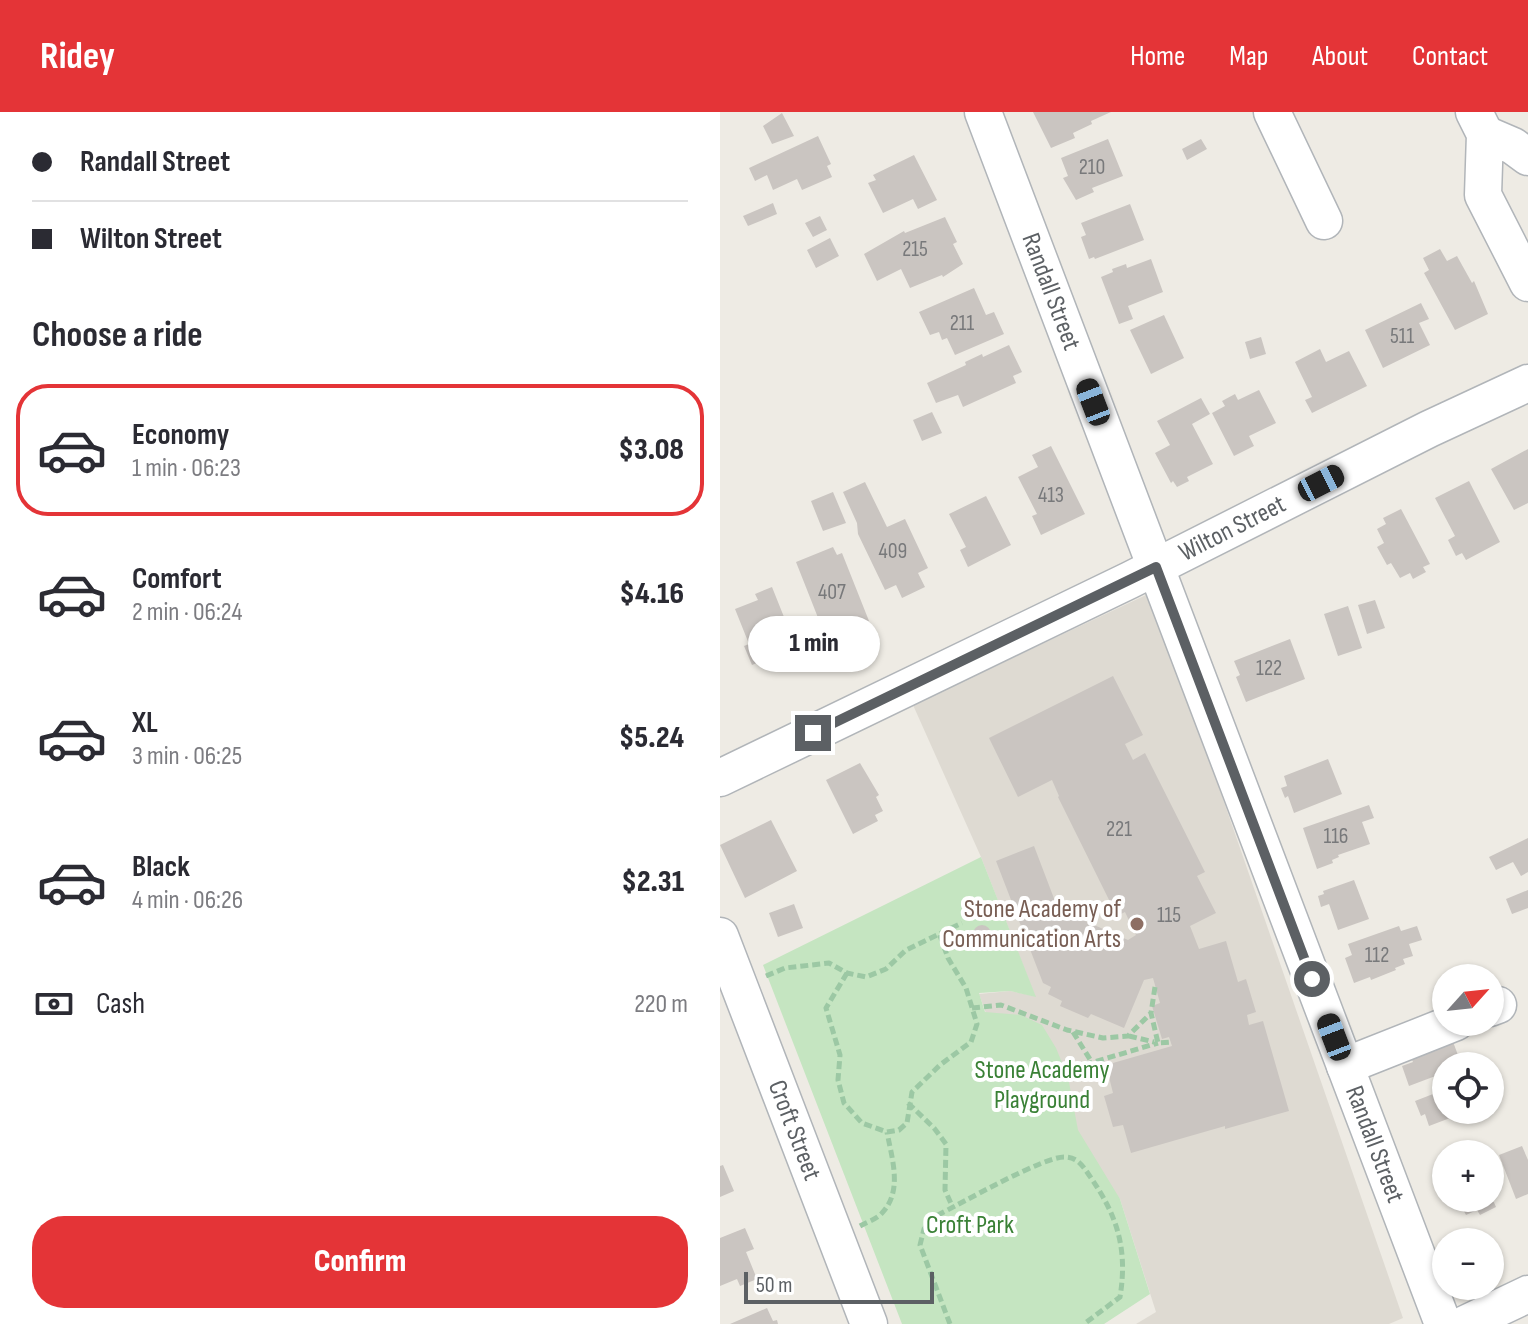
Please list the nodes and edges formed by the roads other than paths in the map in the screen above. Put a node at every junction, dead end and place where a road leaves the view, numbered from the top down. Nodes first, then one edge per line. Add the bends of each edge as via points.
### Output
1 (983, 112) edge
2 (1272, 112) edge
3 (1480, 123) edge
4 (1528, 157) edge
5 (1324, 221) dead end
6 (1528, 283) edge
7 (1528, 383) edge
8 (1156, 567) junction
9 (720, 778) edge
10 (720, 936) edge
11 (1432, 1032) edge
12 (1345, 1066) junction
13 (1528, 1294) edge
14 (869, 1324) edge
15 (1443, 1324) edge
16 (1465, 1324) edge

1 - 8 street, Randall Street
2 - 5 street
3 - 4 street
3 - 6 street via 1483,195
7 - 8 street, Wilton Street
8 - 9 street, Wilton Street
8 - 12 street, Randall Street
10 - 14 street, Croft Street
11 - 12 street
12 - 15 street, Randall Street
13 - 16 street

